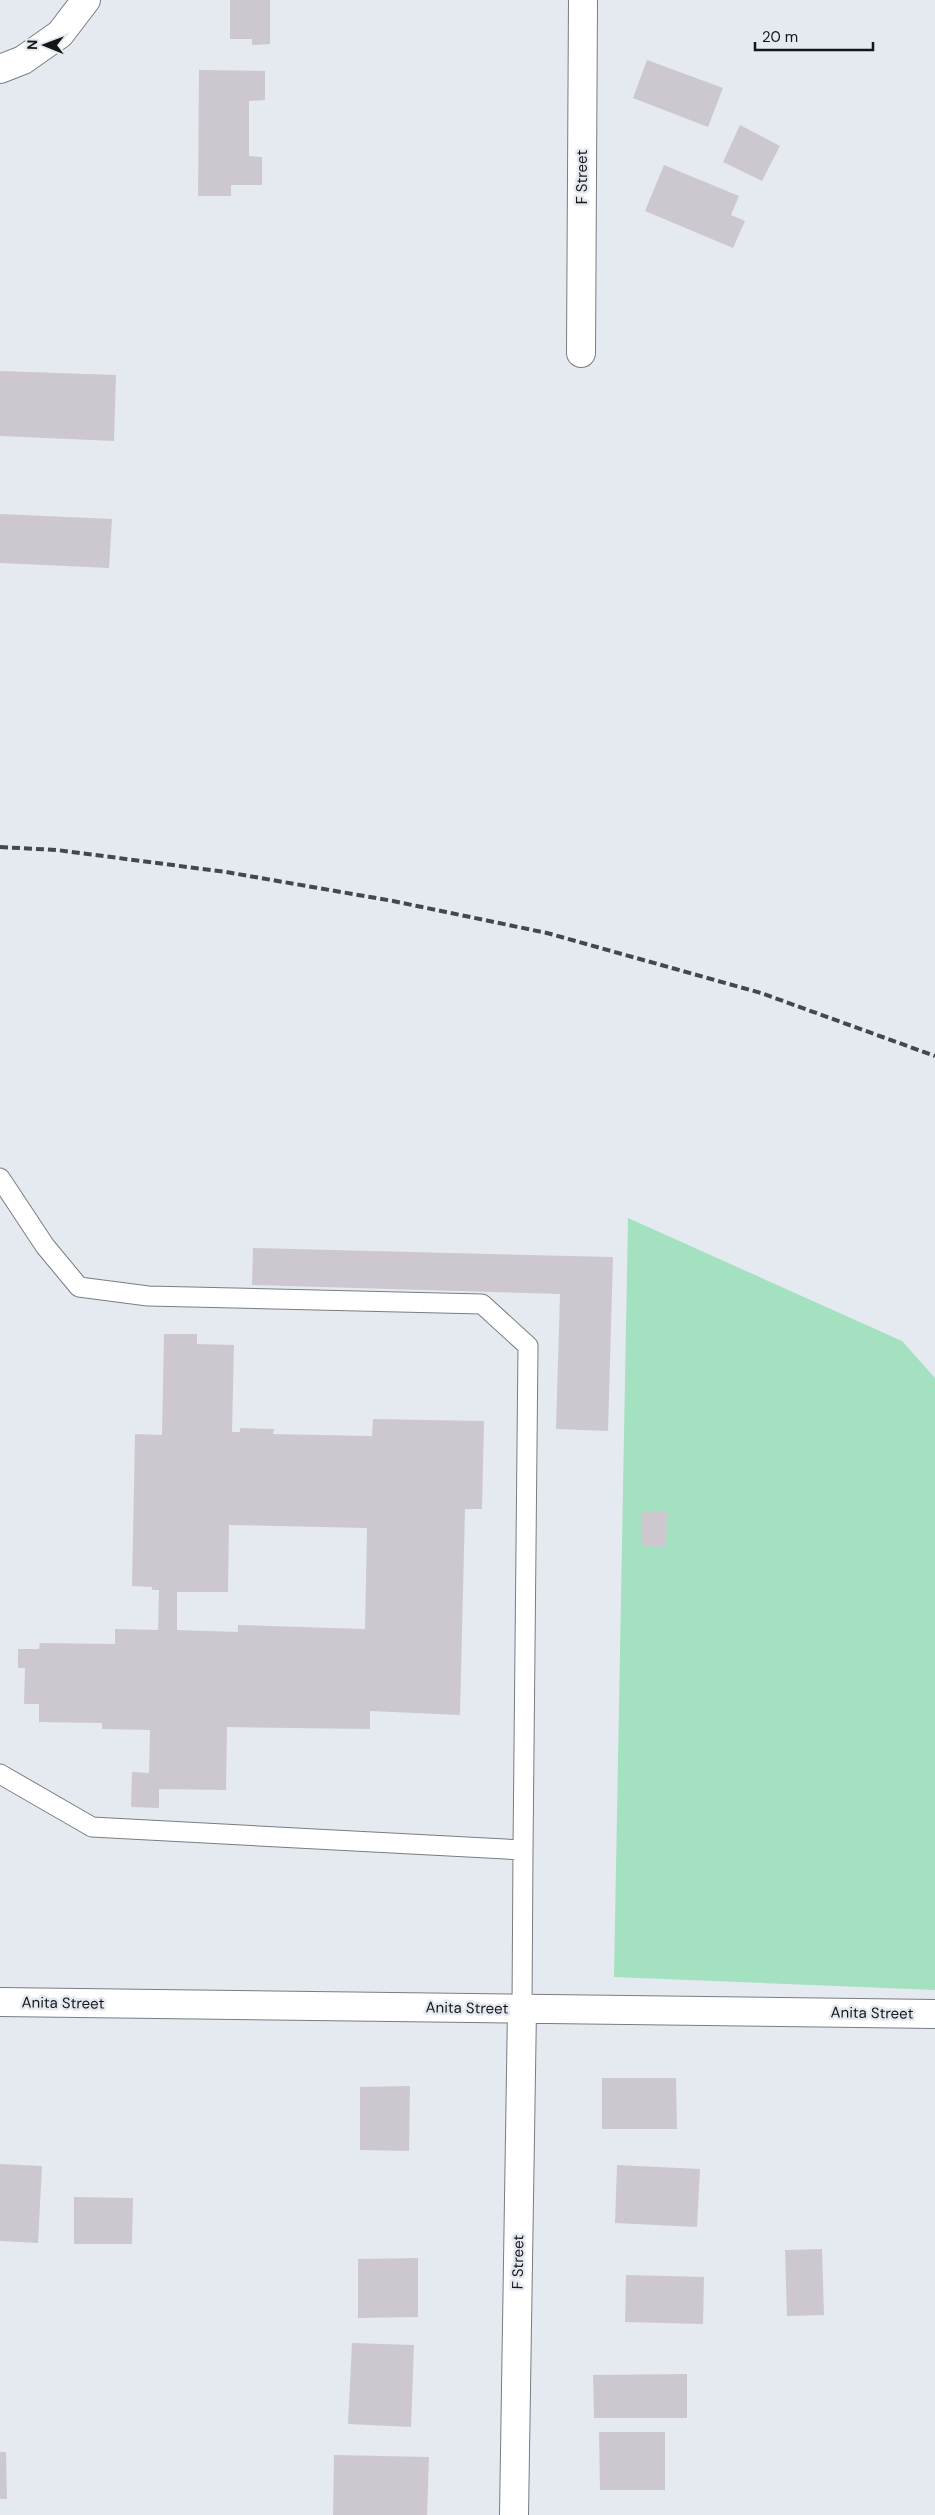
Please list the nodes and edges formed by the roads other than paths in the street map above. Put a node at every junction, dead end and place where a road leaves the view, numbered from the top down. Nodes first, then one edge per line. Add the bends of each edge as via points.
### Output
1 (86, 0) edge
2 (583, 0) edge
3 (0, 69) edge
4 (581, 353) dead end
5 (0, 1178) edge
6 (0, 1774) edge
7 (523, 1850) junction
8 (0, 2002) edge
9 (522, 2009) junction
10 (935, 2014) edge
11 (514, 2515) edge

1 - 3 street via 60,34 23,60
2 - 4 street, F Street
5 - 7 lane via 44,1246 79,1287 148,1296 482,1304 528,1346
6 - 7 lane via 92,1827
7 - 9 lane
8 - 9 street, Anita Street
9 - 10 street, Anita Street
9 - 11 street, F Street

